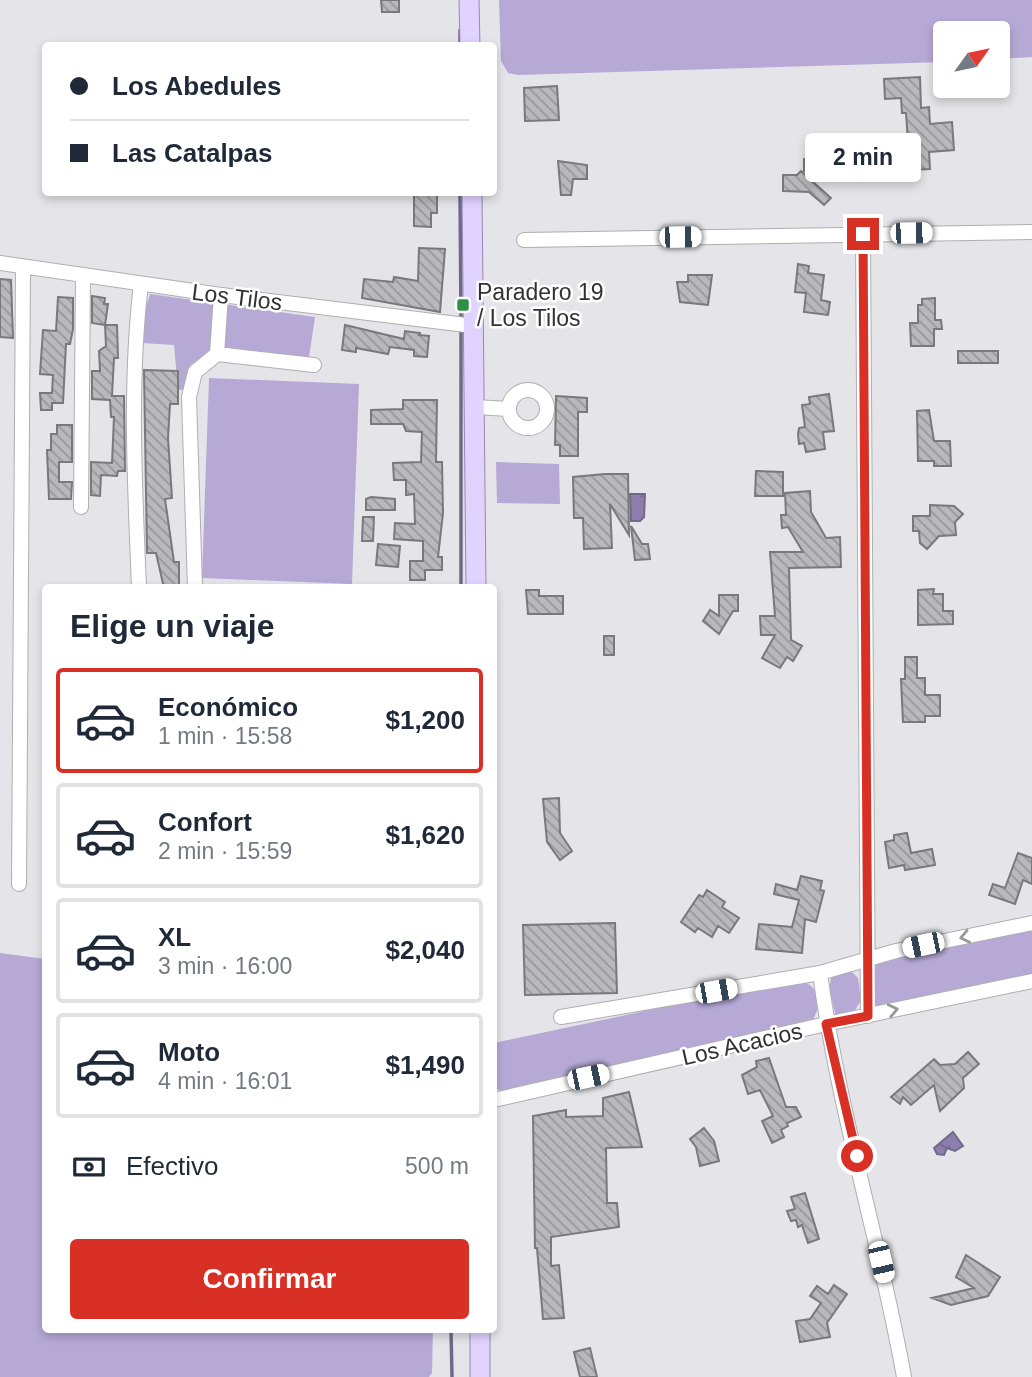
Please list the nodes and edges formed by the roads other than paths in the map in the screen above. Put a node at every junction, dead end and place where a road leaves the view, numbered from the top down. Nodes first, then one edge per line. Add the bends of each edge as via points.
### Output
1 (470, 0) edge
2 (470, 42) edge
3 (471, 196) edge
4 (1032, 232) edge
5 (863, 234) junction
6 (524, 240) dead end
7 (0, 263) edge
8 (23, 267) junction
9 (83, 275) junction
10 (141, 284) junction
11 (221, 295) junction
12 (463, 325) junction
13 (217, 354) junction
14 (314, 365) dead end
15 (475, 407) junction
16 (509, 409) dead end
17 (81, 506) dead end
18 (139, 584) edge
19 (195, 584) edge
20 (476, 584) edge
21 (19, 884) dead end
22 (1032, 923) edge
23 (865, 961) junction
24 (820, 974) junction
25 (1032, 981) edge
26 (868, 1016) junction
27 (561, 1017) dead end
28 (826, 1024) junction
29 (497, 1099) edge
30 (480, 1333) edge
31 (480, 1377) edge
32 (904, 1377) edge

1 - 2 main road
3 - 12 main road
4 - 5 street
5 - 6 street
5 - 23 street
7 - 8 street, Los Tilos
8 - 9 street, Los Tilos
8 - 21 street
9 - 10 street, Los Tilos
9 - 17 street
10 - 11 street, Los Tilos
10 - 18 street via 135,336 134,434
11 - 12 street, Los Tilos
11 - 13 street
12 - 15 main road
13 - 14 street
13 - 19 street via 195,372 189,397
15 - 16 street
15 - 20 main road
22 -> 23 street
23 - 24 street
23 - 26 street
24 - 27 street
24 - 28 street
26 -> 25 street, Los Acacios
26 - 28 street, Los Acacios
28 - 29 street, Los Acacios
28 - 32 street
30 - 31 main road

